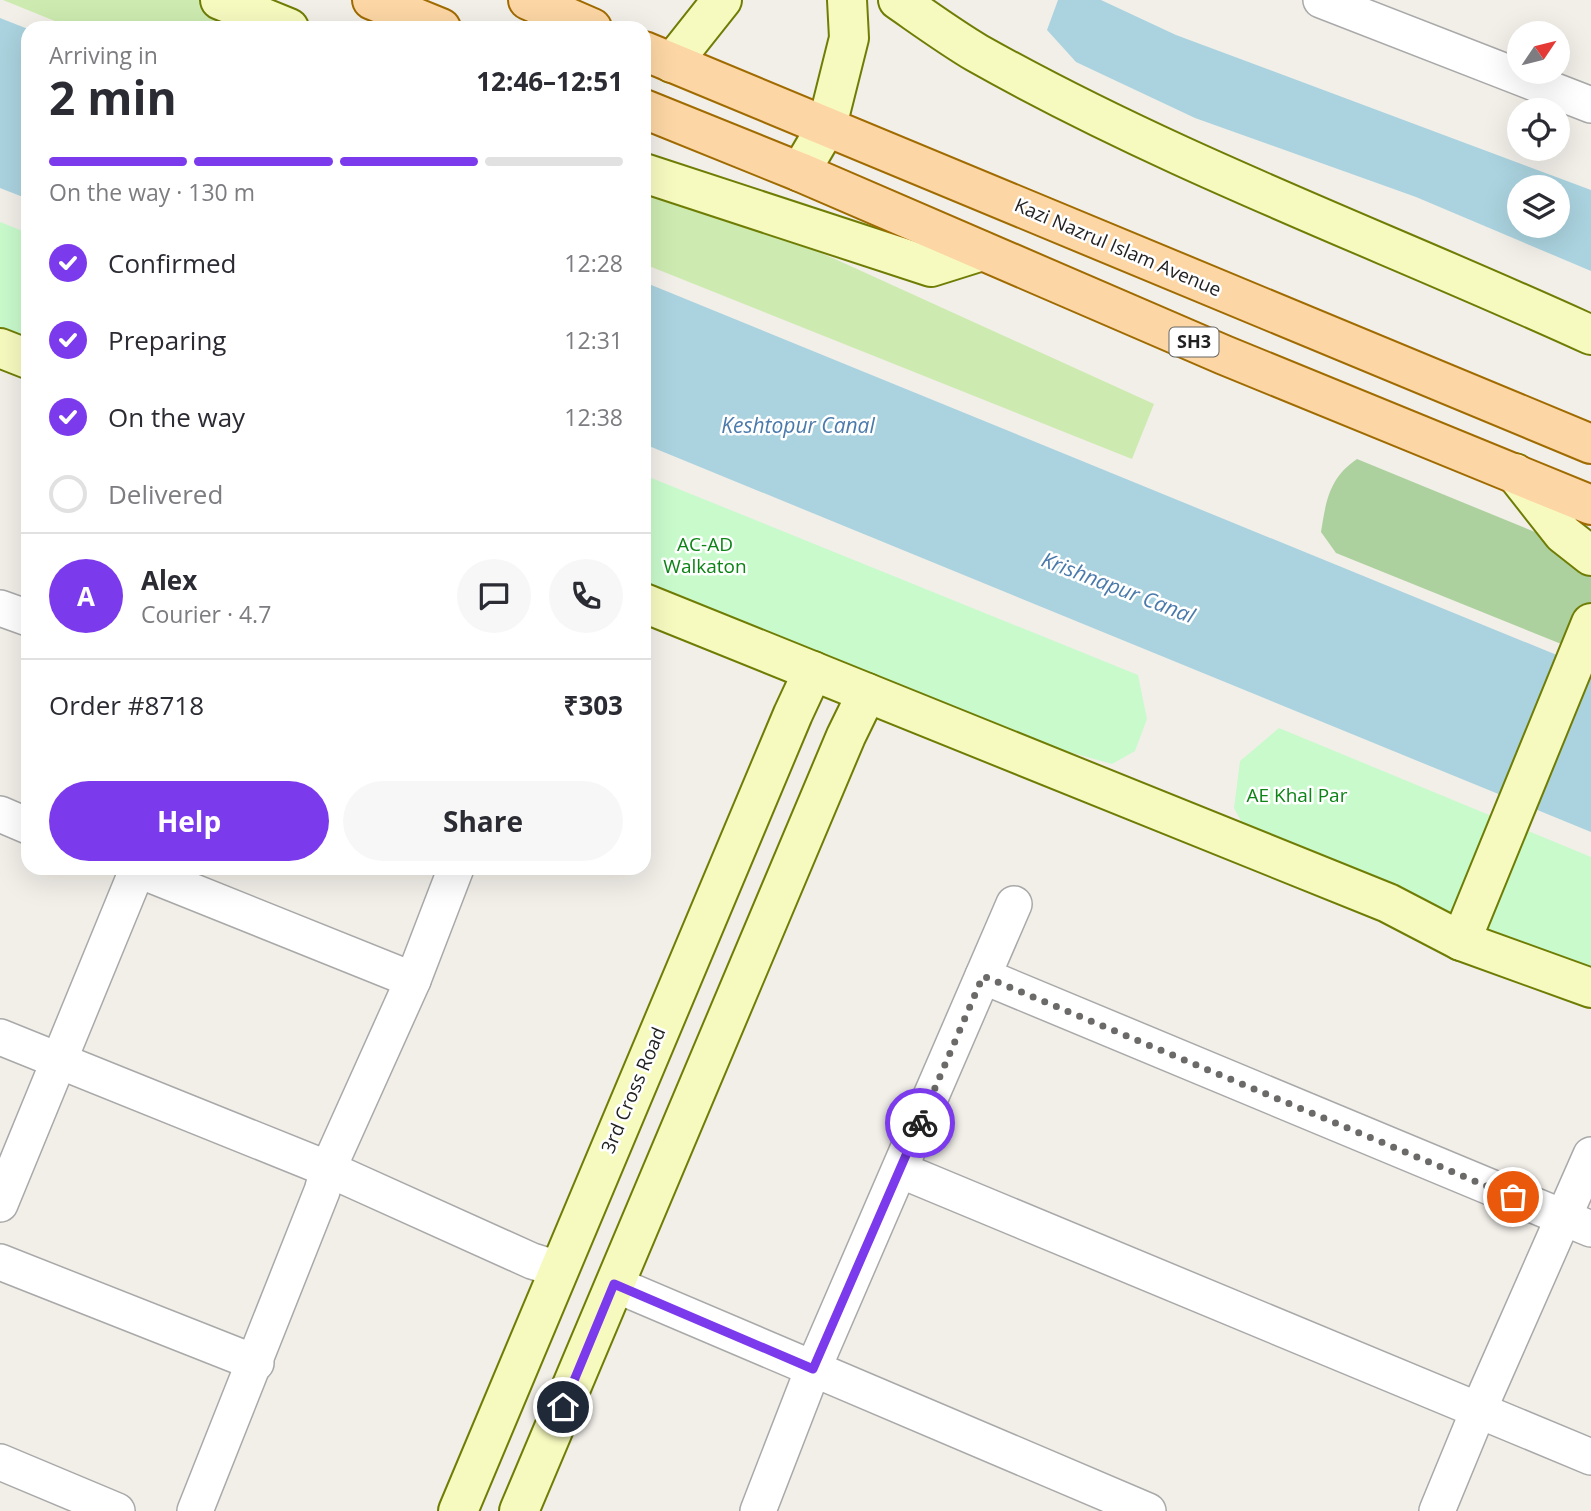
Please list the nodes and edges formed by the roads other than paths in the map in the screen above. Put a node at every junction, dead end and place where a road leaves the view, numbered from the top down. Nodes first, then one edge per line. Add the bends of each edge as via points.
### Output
1 (220, 0) edge
2 (372, 0) edge
3 (528, 0) edge
4 (722, 0) edge
5 (847, 0) edge
6 (898, 0) edge
7 (1321, 0) edge
8 (272, 21) edge
9 (424, 21) edge
10 (576, 21) edge
11 (658, 57) edge
12 (1591, 105) edge
13 (651, 112) edge
14 (827, 126) junction
15 (800, 172) junction
16 (651, 175) edge
17 (982, 251) junction
18 (1591, 335) edge
19 (0, 348) edge
20 (21, 356) edge
21 (1591, 444) edge
22 (1515, 472) junction
23 (1591, 505) edge
24 (1591, 556) edge
25 (651, 606) edge
26 (0, 608) edge
27 (21, 616) edge
28 (1591, 623) edge
29 (813, 671) junction
30 (867, 693) junction
31 (0, 814) edge
32 (21, 823) edge
33 (133, 875) edge
34 (153, 875) edge
35 (453, 875) edge
36 (1014, 904) dead end
37 (1461, 941) junction
38 (983, 976) junction
39 (413, 980) junction
40 (1591, 988) edge
41 (0, 1037) edge
42 (59, 1061) junction
43 (623, 1115) junction
44 (676, 1137) junction
45 (1591, 1155) edge
46 (328, 1169) junction
47 (900, 1170) junction
48 (0, 1204) edge
49 (1577, 1224) edge
50 (0, 1262) edge
51 (558, 1269) junction
52 (614, 1284) junction
53 (256, 1363) junction
54 (813, 1369) junction
55 (1479, 1409) junction
56 (491, 1434) junction
57 (542, 1456) junction
58 (1591, 1457) edge
59 (0, 1462) edge
60 (117, 1511) edge
61 (195, 1511) edge
62 (458, 1511) edge
63 (519, 1511) edge
64 (758, 1511) edge
65 (1148, 1511) edge
66 (1437, 1511) edge

1 - 8 street
2 - 9 main road
3 - 10 main road
4 - 11 street
5 - 14 street via 849,38
6 - 18 street via 977,53 1146,140
7 - 12 street
11 - 14 main road, Kazi Nazrul Islam Avenue
13 - 15 main road, SH3
14 - 15 street
14 - 21 main road, Kazi Nazrul Islam Avenue
15 - 17 main road, SH3
16 - 17 street via 931,267
17 - 22 main road, SH3
19 - 20 street
22 - 23 main road, SH3
22 - 24 street via 1563,534
25 - 29 street
26 - 27 street
28 - 37 street
29 - 30 street
29 - 43 street, 3rd Cross Road
30 - 37 street via 1388,903
30 - 44 street
31 - 32 street
33 - 42 street
34 - 39 street
35 - 39 street
36 - 38 street
37 - 40 street
38 - 47 street
38 - 49 street
39 - 46 street
41 - 42 street
42 - 46 street
42 - 48 street
43 - 44 street
43 - 51 street, 3rd Cross Road
44 - 52 street
45 - 49 street
46 - 51 street
46 - 53 street
47 - 54 street
47 - 55 street
49 - 55 street
50 - 53 street
51 - 56 street, 3rd Cross Road
52 - 54 street
52 - 57 street
53 - 61 street
54 - 64 street
54 - 65 street
55 - 58 street
55 - 66 street
56 - 57 street
56 - 62 street, 3rd Cross Road
57 - 63 street
59 - 60 street

